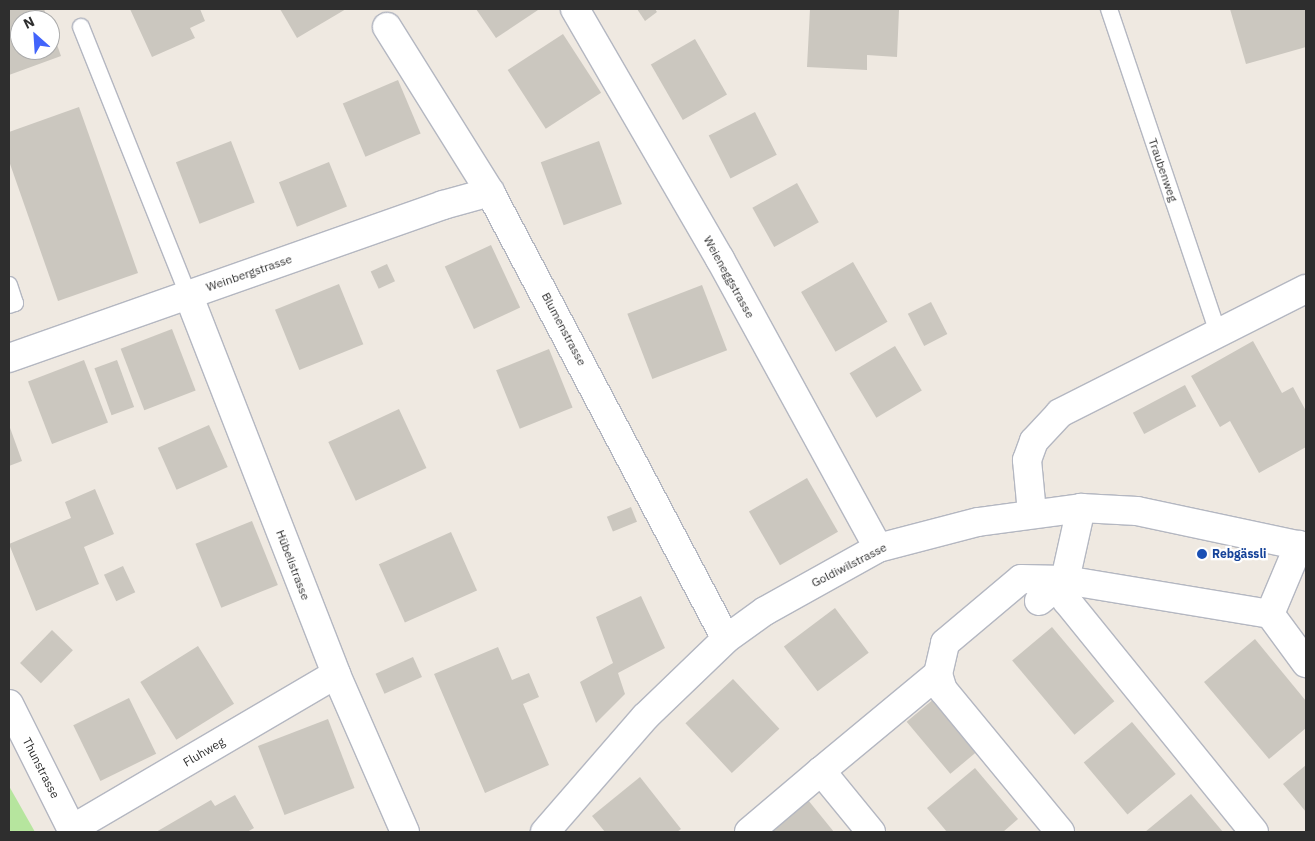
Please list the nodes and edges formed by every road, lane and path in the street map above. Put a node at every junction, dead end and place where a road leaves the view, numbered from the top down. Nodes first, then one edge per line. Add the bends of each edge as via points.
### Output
1 (575, 9) edge
2 (1108, 9) edge
3 (81, 27) dead end
4 (387, 27) dead end
5 (490, 192) junction
6 (9, 285) edge
7 (1306, 289) edge
8 (188, 294) junction
9 (9, 305) edge
10 (1218, 332) junction
11 (9, 358) edge
12 (1082, 508) junction
13 (1032, 513) junction
14 (1303, 546) edge
15 (878, 548) junction
16 (1065, 580) junction
17 (1039, 601) dead end
18 (1270, 614) junction
19 (726, 639) junction
20 (1306, 663) edge
21 (336, 674) junction
22 (938, 674) junction
23 (9, 704) edge
24 (821, 771) junction
25 (73, 831) edge
26 (405, 832) edge
27 (545, 832) edge
28 (749, 832) edge
29 (871, 832) edge
30 (1060, 832) edge
31 (1254, 832) edge

1 - 15 street, Weieneggstrasse via 720,259
2 - 10 lane, Traubenweg
3 - 8 lane
4 - 5 street, Blumenstrasse
5 - 8 street, Weinbergstrasse via 443,205
5 - 19 street, Blumenstrasse
6 - 9 lane via 15,303
7 - 10 street
8 - 11 street, Weinbergstrasse
8 - 21 street, Hübelistrasse
10 - 13 street via 1081,400 1045,426 1034,441 1027,460
12 - 13 street, Goldiwilstrasse
12 - 14 street, Goldiwilstrasse via 1137,511
12 - 16 street
13 - 15 street, Goldiwilstrasse via 932,532
14 - 18 street
15 - 19 street, Goldiwilstrasse via 772,607
16 - 17 street
16 - 18 street
16 - 22 street via 1021,579 945,643
16 - 31 street via 1067,600
18 - 20 street
19 - 27 street, Goldiwilstrasse via 644,717
21 - 25 street, Fluhweg
21 - 26 street, Hübelistrasse
22 - 24 street
22 - 30 street via 944,690
23 - 25 street, Thunstrasse
24 - 28 street
24 - 29 street

